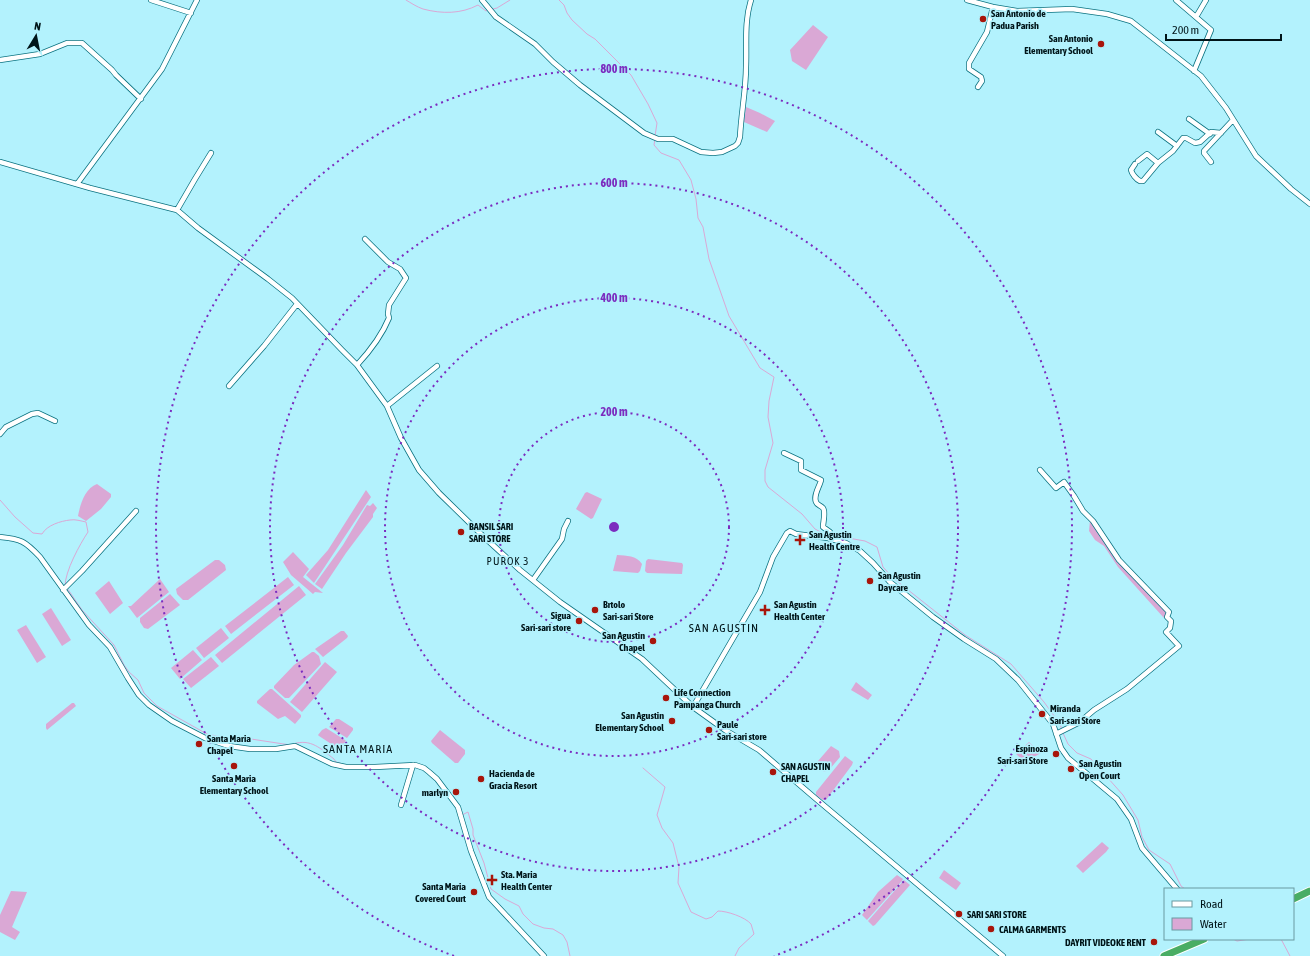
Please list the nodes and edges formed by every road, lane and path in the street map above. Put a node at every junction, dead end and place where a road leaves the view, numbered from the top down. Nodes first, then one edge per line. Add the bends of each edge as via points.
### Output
1 (151, 0) edge
2 (197, 0) edge
3 (482, 0) edge
4 (751, 0) edge
5 (967, 0) edge
6 (1176, 0) edge
7 (1206, 0) edge
8 (993, 7) junction
9 (191, 13) junction
10 (1196, 17) junction
11 (0, 60) edge
12 (1194, 70) junction
13 (978, 87) dead end
14 (141, 99) junction
15 (1189, 118) dead end
16 (1232, 120) junction
17 (1158, 132) dead end
18 (1221, 133) junction
19 (1210, 134) junction
20 (1177, 146) junction
21 (211, 153) dead end
22 (0, 162) edge
23 (1211, 162) dead end
24 (1158, 164) junction
25 (77, 184) junction
26 (1310, 197) edge
27 (1308, 203) edge
28 (178, 210) junction
29 (365, 239) dead end
30 (297, 304) junction
31 (358, 365) junction
32 (437, 366) dead end
33 (229, 386) dead end
34 (387, 406) junction
35 (55, 421) dead end
36 (0, 434) edge
37 (784, 453) dead end
38 (1040, 470) dead end
39 (136, 511) dead end
40 (568, 521) dead end
41 (0, 536) edge
42 (828, 538) junction
43 (533, 580) junction
44 (63, 590) junction
45 (693, 707) junction
46 (1058, 733) junction
47 (413, 765) junction
48 (401, 805) dead end
49 (1176, 888) edge
50 (1310, 891) edge
51 (1294, 899) edge
52 (1202, 940) edge
53 (544, 956) edge
54 (1002, 956) edge
55 (1164, 956) edge

1 - 9 street
2 - 9 street
3 - 4 street via 496,17 535,44 580,85 644,133 652,137 673,139 701,152 713,153 735,146 740,137 746,68 746,25
5 - 8 street
6 - 10 street
7 - 10 street
8 - 12 street via 1017,11 1072,9 1107,14 1131,21
8 - 13 street via 987,32 969,63 969,69 981,77 982,81
9 - 14 street via 162,69
10 - 12 street via 1211,30
11 - 14 street via 40,54 67,43 82,43
12 - 16 street via 1221,102
14 - 25 street
15 - 19 street
16 - 18 street
16 - 27 street via 1256,156
17 - 20 street
18 - 19 street
18 - 23 street via 1204,151
19 - 20 street via 1195,143 1183,138
20 - 24 street
21 - 28 street
22 - 25 street
24 - 24 street via 1147,154 1131,170 1140,181
25 - 28 street
26 - 27 street
28 - 30 street
29 - 31 street via 388,262 400,269 406,278 389,305 390,318 386,327
30 - 31 street
30 - 33 street
31 - 34 street
32 - 34 street
34 - 43 street via 419,470 483,536
35 - 36 street via 38,413 32,414 6,427
37 - 42 street via 801,461 801,470 821,480 815,500 824,511 823,527 830,532
38 - 46 street via 1056,488 1064,482 1119,560 1169,612 1167,617 1171,621 1170,628 1166,632 1180,646 1127,689 1080,722
39 - 44 street
40 - 43 street via 562,539
41 - 44 street via 26,543 40,557
42 - 45 street via 790,531 787,533 772,557 760,592
42 - 46 street via 846,543 860,551 890,582 933,617 996,659 1018,680
43 - 45 street via 642,659
44 - 47 street via 89,625 110,646 139,695 172,721 205,738 229,746 250,749 276,750 295,746 332,764 346,767
45 - 54 street via 725,730 760,750
46 - 49 street via 1061,748 1068,758 1117,799 1131,819 1142,848
47 - 48 street
47 - 53 street via 424,768 437,779 458,807 471,851 489,897
50 - 51 highway
52 - 55 highway

